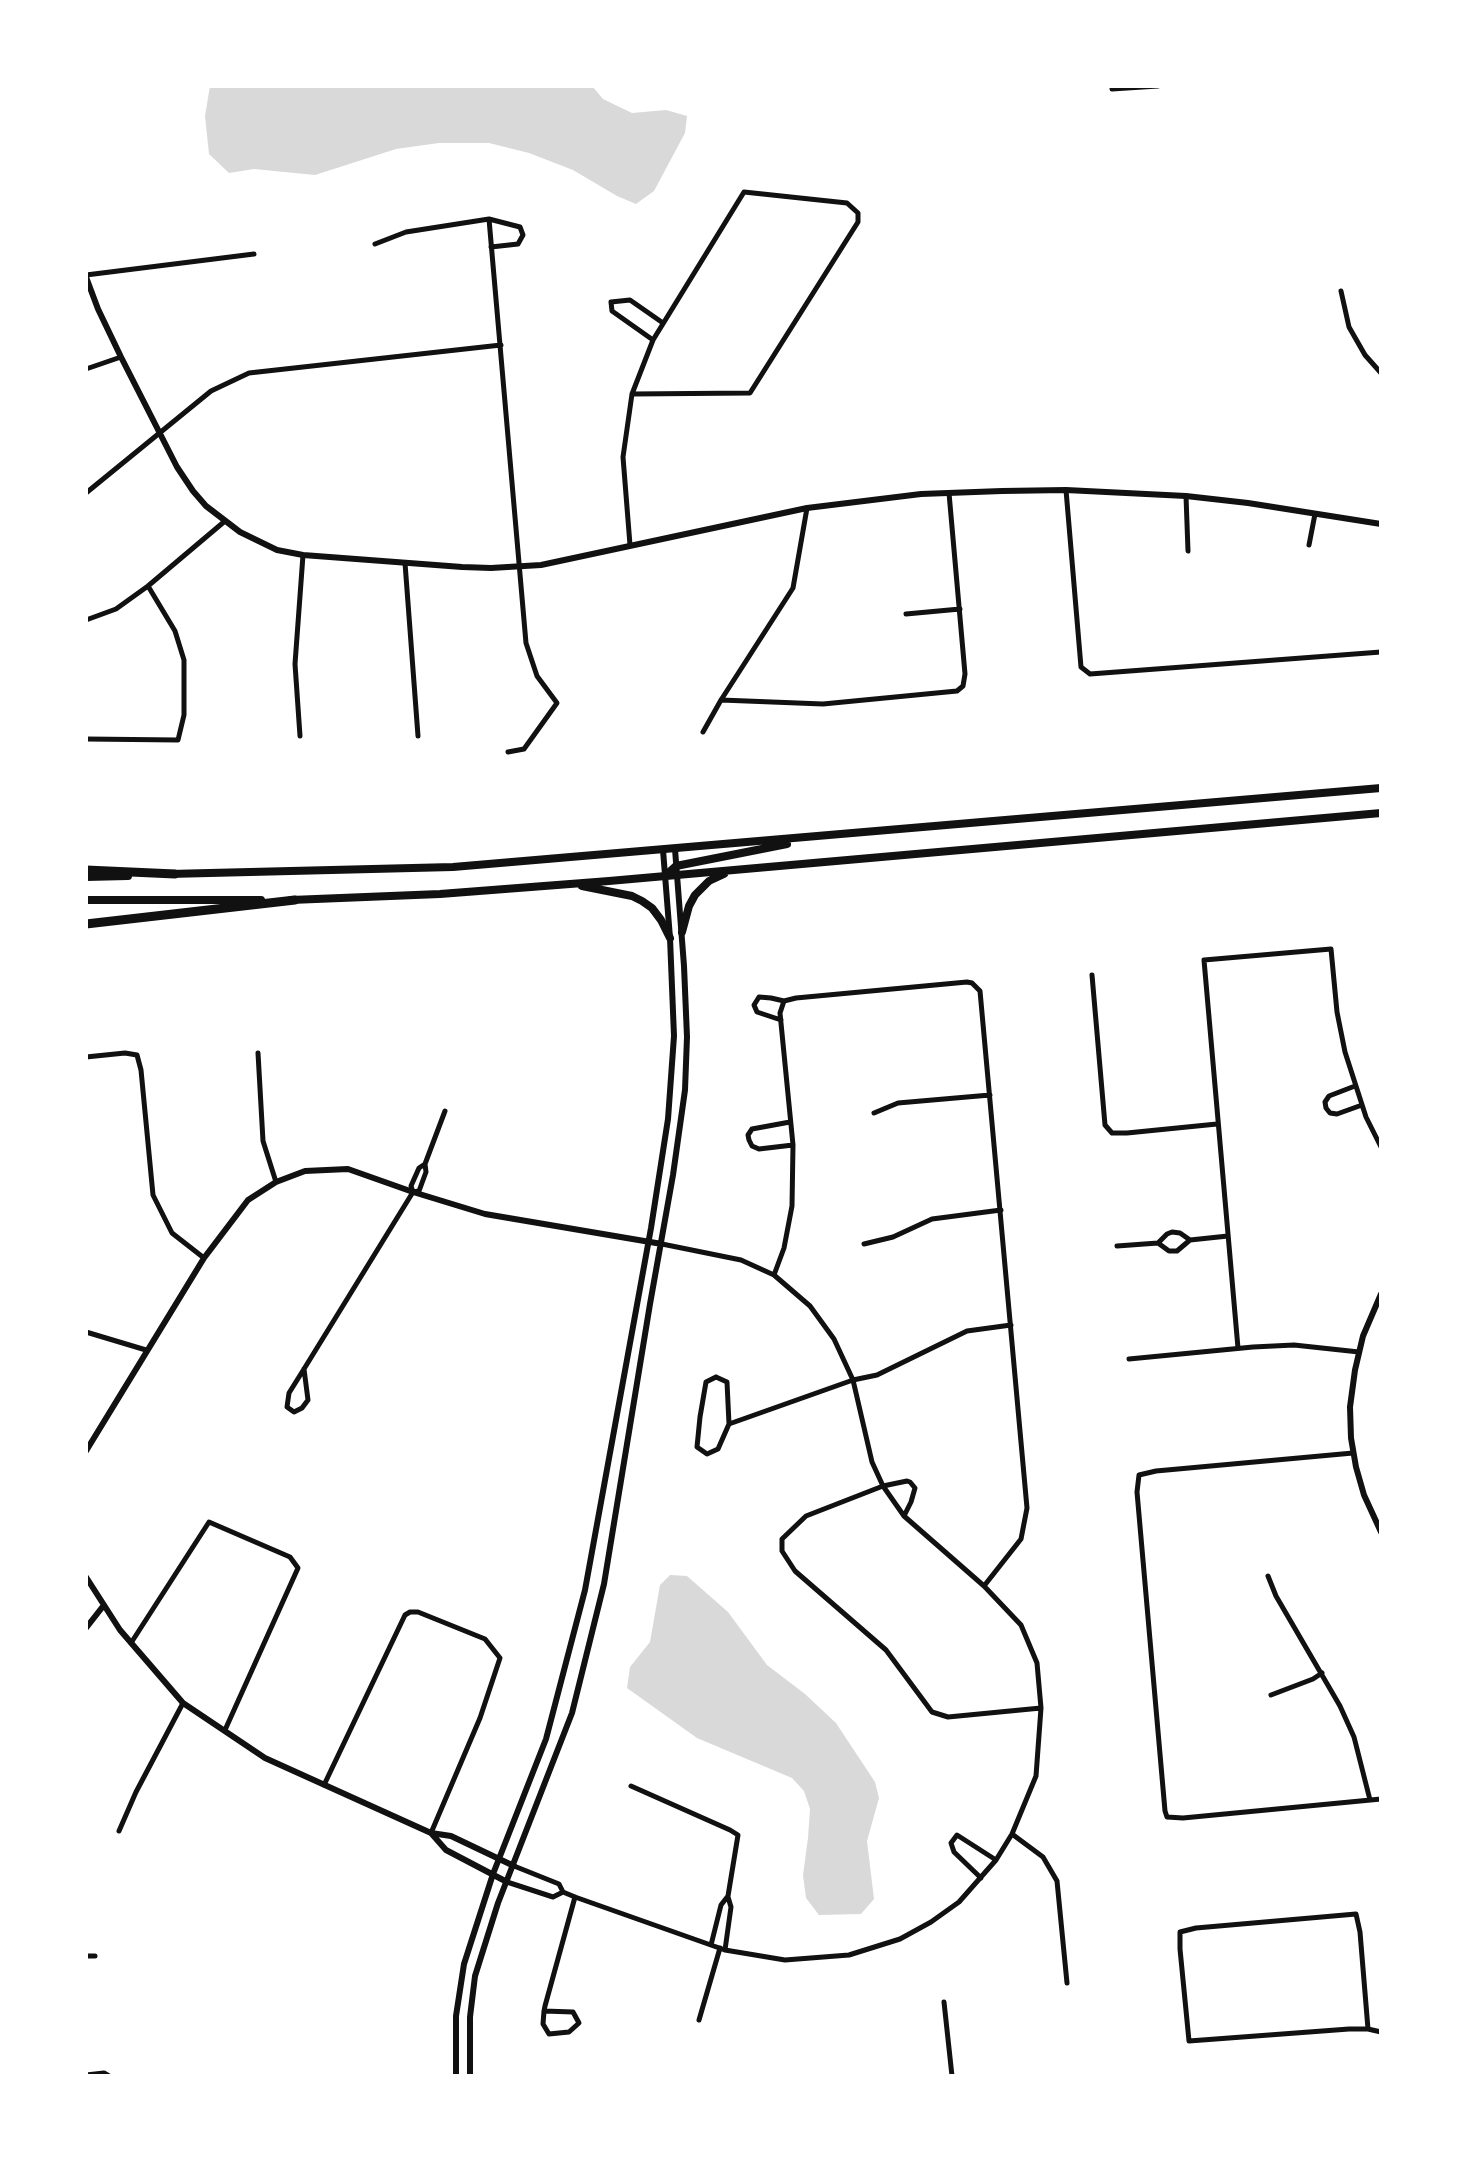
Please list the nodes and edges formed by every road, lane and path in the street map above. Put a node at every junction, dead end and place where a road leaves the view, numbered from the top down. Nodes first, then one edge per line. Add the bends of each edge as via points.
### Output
1 (1158, 86) edge
2 (1112, 89) dead end
3 (489, 219) junction
4 (375, 244) dead end
5 (491, 247) junction
6 (254, 254) dead end
7 (86, 276) edge
8 (1341, 291) dead end
9 (663, 323) junction
10 (653, 340) junction
11 (501, 345) junction
12 (121, 357) junction
13 (86, 369) edge
14 (1381, 373) edge
15 (632, 394) junction
16 (161, 433) junction
17 (1066, 490) junction
18 (86, 493) edge
19 (949, 493) junction
20 (1186, 496) junction
21 (807, 508) junction
22 (1315, 514) junction
23 (225, 521) junction
24 (1381, 524) edge
25 (630, 545) junction
26 (1309, 545) dead end
27 (1188, 551) dead end
28 (303, 555) junction
29 (405, 563) junction
30 (519, 566) junction
31 (148, 586) junction
32 (960, 609) junction
33 (906, 614) dead end
34 (86, 620) edge
35 (1381, 652) edge
36 (721, 700) junction
37 (703, 732) dead end
38 (300, 736) dead end
39 (418, 736) dead end
40 (86, 739) edge
41 (508, 752) dead end
42 (1381, 788) edge
43 (1381, 813) edge
44 (827, 836) junction
45 (675, 849) junction
46 (663, 850) junction
47 (86, 870) edge
48 (676, 871) junction
49 (729, 872) junction
50 (175, 874) junction
51 (665, 876) junction
52 (86, 877) edge
53 (569, 884) junction
54 (86, 900) edge
55 (295, 900) junction
56 (86, 924) edge
57 (682, 932) junction
58 (670, 938) junction
59 (1092, 975) dead end
60 (784, 1001) junction
61 (781, 1020) junction
62 (258, 1053) dead end
63 (86, 1057) edge
64 (1355, 1086) junction
65 (990, 1095) junction
66 (1362, 1105) junction
67 (445, 1111) dead end
68 (874, 1113) dead end
69 (790, 1122) junction
70 (1217, 1124) junction
71 (793, 1145) junction
72 (1381, 1147) edge
73 (276, 1182) junction
74 (413, 1192) junction
75 (1001, 1210) junction
76 (1228, 1236) junction
77 (1190, 1240) junction
78 (648, 1241) junction
79 (1158, 1243) junction
80 (662, 1244) junction
81 (864, 1244) dead end
82 (1117, 1246) dead end
83 (204, 1258) junction
84 (774, 1275) junction
85 (1381, 1294) edge
86 (1011, 1325) junction
87 (86, 1332) edge
88 (1238, 1348) junction
89 (146, 1350) junction
90 (1359, 1352) junction
91 (1129, 1359) dead end
92 (304, 1369) junction
93 (853, 1380) junction
94 (729, 1424) junction
95 (86, 1451) edge
96 (1353, 1453) junction
97 (883, 1486) junction
98 (904, 1516) junction
99 (1381, 1532) edge
100 (1268, 1576) dead end
101 (86, 1577) edge
102 (984, 1586) junction
103 (104, 1605) junction
104 (86, 1628) edge
105 (131, 1643) junction
106 (1322, 1673) junction
107 (1271, 1695) dead end
108 (183, 1703) junction
109 (1041, 1708) junction
110 (225, 1730) junction
111 (324, 1785) junction
112 (631, 1786) dead end
113 (1381, 1799) edge
114 (1370, 1800) junction
115 (119, 1831) dead end
116 (431, 1833) junction
117 (1012, 1834) junction
118 (499, 1858) junction
119 (996, 1860) junction
120 (514, 1866) junction
121 (493, 1874) junction
122 (981, 1878) junction
123 (507, 1882) junction
124 (563, 1892) junction
125 (728, 1896) junction
126 (575, 1897) junction
127 (711, 1945) junction
128 (722, 1949) junction
129 (86, 1956) edge
130 (95, 1956) dead end
131 (1067, 1983) dead end
132 (944, 2002) dead end
133 (544, 2011) junction
134 (699, 2020) dead end
135 (1368, 2029) junction
136 (1381, 2032) edge
137 (86, 2075) edge
138 (109, 2076) edge
139 (456, 2076) edge
140 (470, 2076) edge
141 (952, 2076) edge

1 - 2 street
3 - 4 street via 406,232
3 - 5 street
3 - 5 street via 520,227 523,235 518,244
5 - 11 street
6 - 7 street
7 - 12 street
8 - 14 street via 1349,327
9 - 10 street
9 - 10 street via 630,300 611,302 612,311
9 - 15 street via 744,192 847,203 858,213 858,222 750,393
10 - 15 street
11 - 16 street via 249,373 211,391
11 - 30 street
12 - 13 street
12 - 16 street
15 - 25 street via 623,457
16 - 18 street
16 - 23 street via 193,491
17 - 19 street
17 - 20 street
17 - 35 street via 1081,667 1090,674
19 - 21 street
19 - 32 street
20 - 22 street
20 - 27 street
21 - 25 street
21 - 36 street via 793,588
22 - 24 street
22 - 26 street
23 - 28 street via 277,550
23 - 31 street
25 - 30 street
28 - 29 street
28 - 38 street via 295,664
29 - 30 street
29 - 39 street
30 - 41 street via 526,643 537,676 557,703 524,749
31 - 34 street via 116,609
31 - 40 street via 175,631 184,660 184,715 178,740
32 - 33 street
32 - 36 street via 965,674 957,691 823,704
36 - 37 street
42 - 44 main road
43 - 49 main road
44 - 45 main road
44 - 48 main road
45 - 46 main road
45 - 48 street
46 - 50 main road via 453,867
46 - 51 street
47 - 50 highway
48 - 49 main road
48 - 51 main road
48 - 57 street
49 - 57 main road via 695,895
50 - 52 main road
51 - 53 main road
51 - 58 street
53 - 55 main road
53 - 58 main road via 642,901
54 - 55 main road
55 - 56 highway
57 - 80 street via 685,1090
58 - 78 street via 672,1075
59 - 70 street via 1105,1125 1112,1133 1127,1133
60 - 61 street
60 - 61 street via 764,996 754,1005 757,1012
60 - 65 street via 967,982 976,986 982,1000
61 - 69 street
62 - 73 street via 263,1141
63 - 83 street via 137,1055 153,1195 172,1233
64 - 66 street
64 - 66 street via 1329,1096 1326,1108 1337,1114
64 - 70 street via 1339,1022 1331,949 1204,960
65 - 68 street via 898,1103
65 - 75 street
66 - 72 street
67 - 74 street via 411,1186
69 - 71 street
69 - 71 street via 752,1129 748,1135 759,1149
70 - 76 street
71 - 84 street via 792,1206
73 - 74 street via 305,1171 348,1169
73 - 83 street via 248,1200
74 - 78 street via 485,1214
74 - 92 street
75 - 81 street via 932,1219
75 - 86 street
76 - 77 street
76 - 88 street
77 - 79 street via 1172,1232
77 - 79 street via 1173,1251
78 - 80 street
78 - 118 street via 585,1590 546,1739
79 - 82 street
80 - 84 street via 741,1260
80 - 120 street via 604,1584 572,1713
83 - 89 street
84 - 93 street via 810,1306 834,1339
85 - 90 street
86 - 93 street via 967,1331 877,1375
86 - 102 street via 1027,1508 1021,1539
87 - 89 street
88 - 90 street via 1294,1345
88 - 91 street
89 - 95 street
90 - 96 street via 1350,1407
92 - 92 street via 289,1393 287,1407 294,1412 308,1400
93 - 94 street
93 - 97 street via 872,1462
94 - 94 street via 727,1382 716,1377 706,1382 697,1447 707,1454 718,1449
96 - 99 street
96 - 114 street via 1156,1471 1139,1475 1137,1492 1167,1817
97 - 98 street
97 - 98 street via 907,1481 914,1485
97 - 109 street via 806,1516 782,1539 782,1551 795,1571 886,1650 932,1712 948,1717
98 - 102 street
100 - 106 street
101 - 103 street
102 - 109 street via 1021,1625 1037,1663
103 - 104 street
103 - 105 street
105 - 108 street
105 - 110 street via 209,1522 290,1557 298,1568
106 - 107 street
106 - 114 street via 1354,1737
108 - 110 street
108 - 115 street
109 - 117 street via 1036,1776
110 - 111 street via 265,1758
111 - 116 street
111 - 116 street via 410,1612 485,1639 500,1658
112 - 125 street via 738,1835
113 - 114 street
116 - 118 street via 451,1836
116 - 121 street via 446,1850
117 - 119 street
117 - 131 street via 1043,1857 1057,1881
118 - 120 street
118 - 121 street
119 - 122 street
119 - 122 street via 957,1835 951,1843 954,1852
120 - 123 street
120 - 124 street via 559,1884
121 - 123 street
121 - 139 street via 464,1964 456,2016
122 - 128 street via 931,1922 900,1939 849,1955 785,1960
123 - 124 street via 553,1897
123 - 140 street via 475,1976
124 - 126 street
125 - 127 street
125 - 128 street via 731,1907
126 - 127 street
126 - 133 street
127 - 128 street
128 - 134 street
129 - 130 street
132 - 141 street
133 - 133 street via 549,2034 569,2032 579,2023 573,2012
135 - 135 street via 1356,1914 1180,1932 1189,2041
135 - 136 street
137 - 138 street

